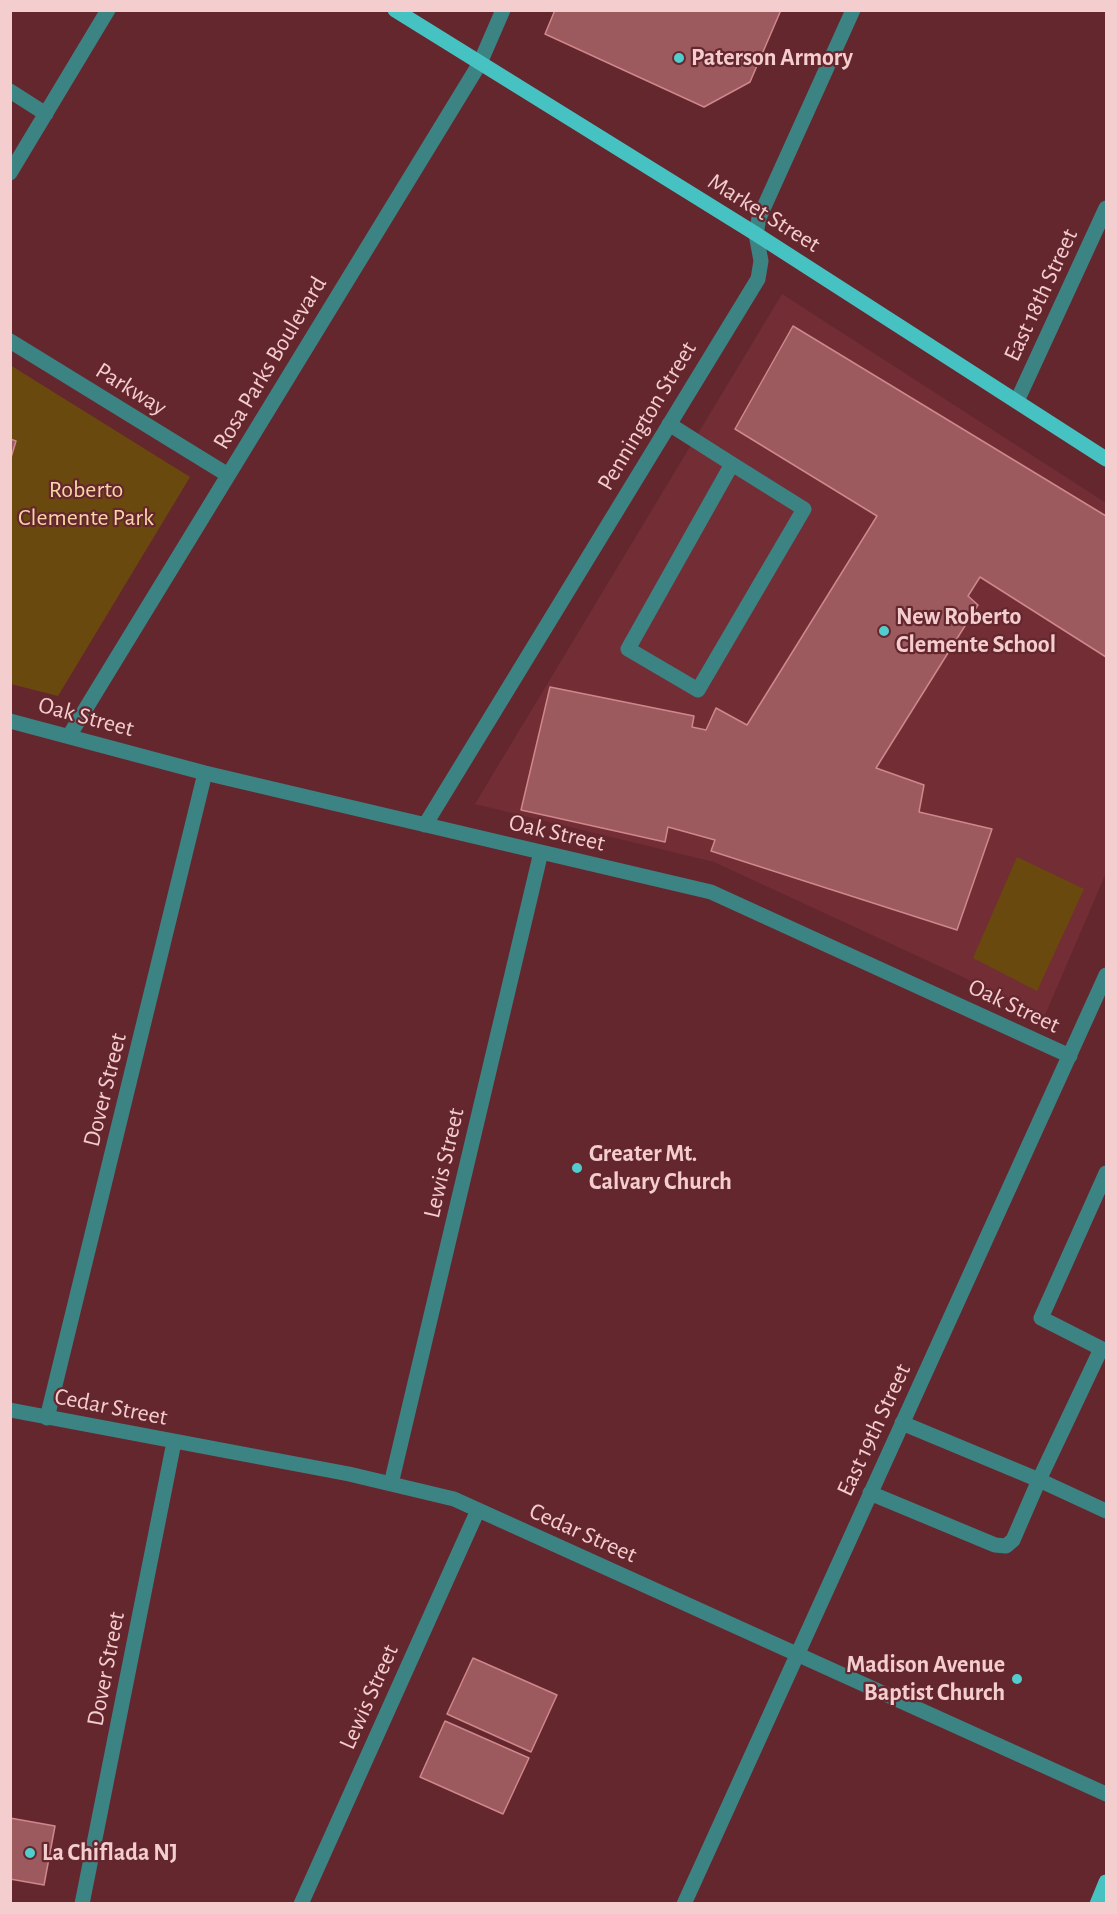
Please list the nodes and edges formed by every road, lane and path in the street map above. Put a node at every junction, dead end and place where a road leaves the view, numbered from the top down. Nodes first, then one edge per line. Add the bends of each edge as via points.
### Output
1 (108, 10) edge
2 (395, 10) edge
3 (503, 10) edge
4 (853, 10) edge
5 (480, 63) junction
6 (10, 91) edge
7 (46, 114) junction
8 (10, 173) edge
9 (1107, 208) edge
10 (756, 234) junction
11 (10, 341) edge
12 (1017, 401) junction
13 (669, 424) junction
14 (1107, 459) edge
15 (732, 464) junction
16 (228, 475) junction
17 (10, 721) edge
18 (69, 736) junction
19 (205, 773) junction
20 (425, 825) junction
21 (541, 852) junction
22 (1107, 975) edge
23 (1070, 1056) junction
24 (1107, 1173) edge
25 (1104, 1350) edge
26 (10, 1410) edge
27 (47, 1418) junction
28 (902, 1423) junction
29 (174, 1442) junction
30 (1039, 1480) junction
31 (390, 1484) junction
32 (870, 1493) junction
33 (478, 1510) junction
34 (1107, 1511) edge
35 (797, 1654) junction
36 (1107, 1794) edge
37 (1107, 1882) edge
38 (82, 1904) edge
39 (302, 1904) edge
40 (684, 1904) edge
41 (1097, 1904) edge

1 - 7 street
2 - 5 main road, Market Street
3 - 5 street, Rosa Parks Boulevard
4 - 10 street, Pennington Street via 759,218
5 - 10 main road, Market Street
5 - 16 street, Rosa Parks Boulevard
6 - 7 street
7 - 8 street
9 - 12 street, East 18th Street
10 - 12 main road, Market Street
10 - 13 street, Pennington Street via 758,279
11 - 16 street, Parkway
12 - 14 main road, Market Street
13 - 15 street
13 - 20 street, Pennington Street
15 - 15 street via 628,649 698,690 804,509
16 - 18 street, Rosa Parks Boulevard
17 - 18 street, Oak Street
18 - 19 street, Oak Street
19 - 20 street, Oak Street
19 - 27 street, Dover Street
20 - 21 street, Oak Street
21 - 23 street, Oak Street via 711,892
21 - 31 street, Lewis Street
22 - 23 street, East 19th Street
23 - 28 street, East 19th Street
24 - 25 street via 1041,1318
25 - 30 street
26 - 27 street, Cedar Street
27 - 29 street, Cedar Street
28 - 30 street
28 - 32 street, East 19th Street
29 - 31 street, Cedar Street
29 - 38 street, Dover Street
30 - 32 street via 1013,1540 1006,1546 995,1545
30 - 34 street
31 - 33 street, Cedar Street via 454,1499
32 - 35 street, East 19th Street
33 - 35 street, Cedar Street
33 - 39 street, Lewis Street
35 - 36 street, Cedar Street
35 - 40 street, East 19th Street
37 - 41 main road

